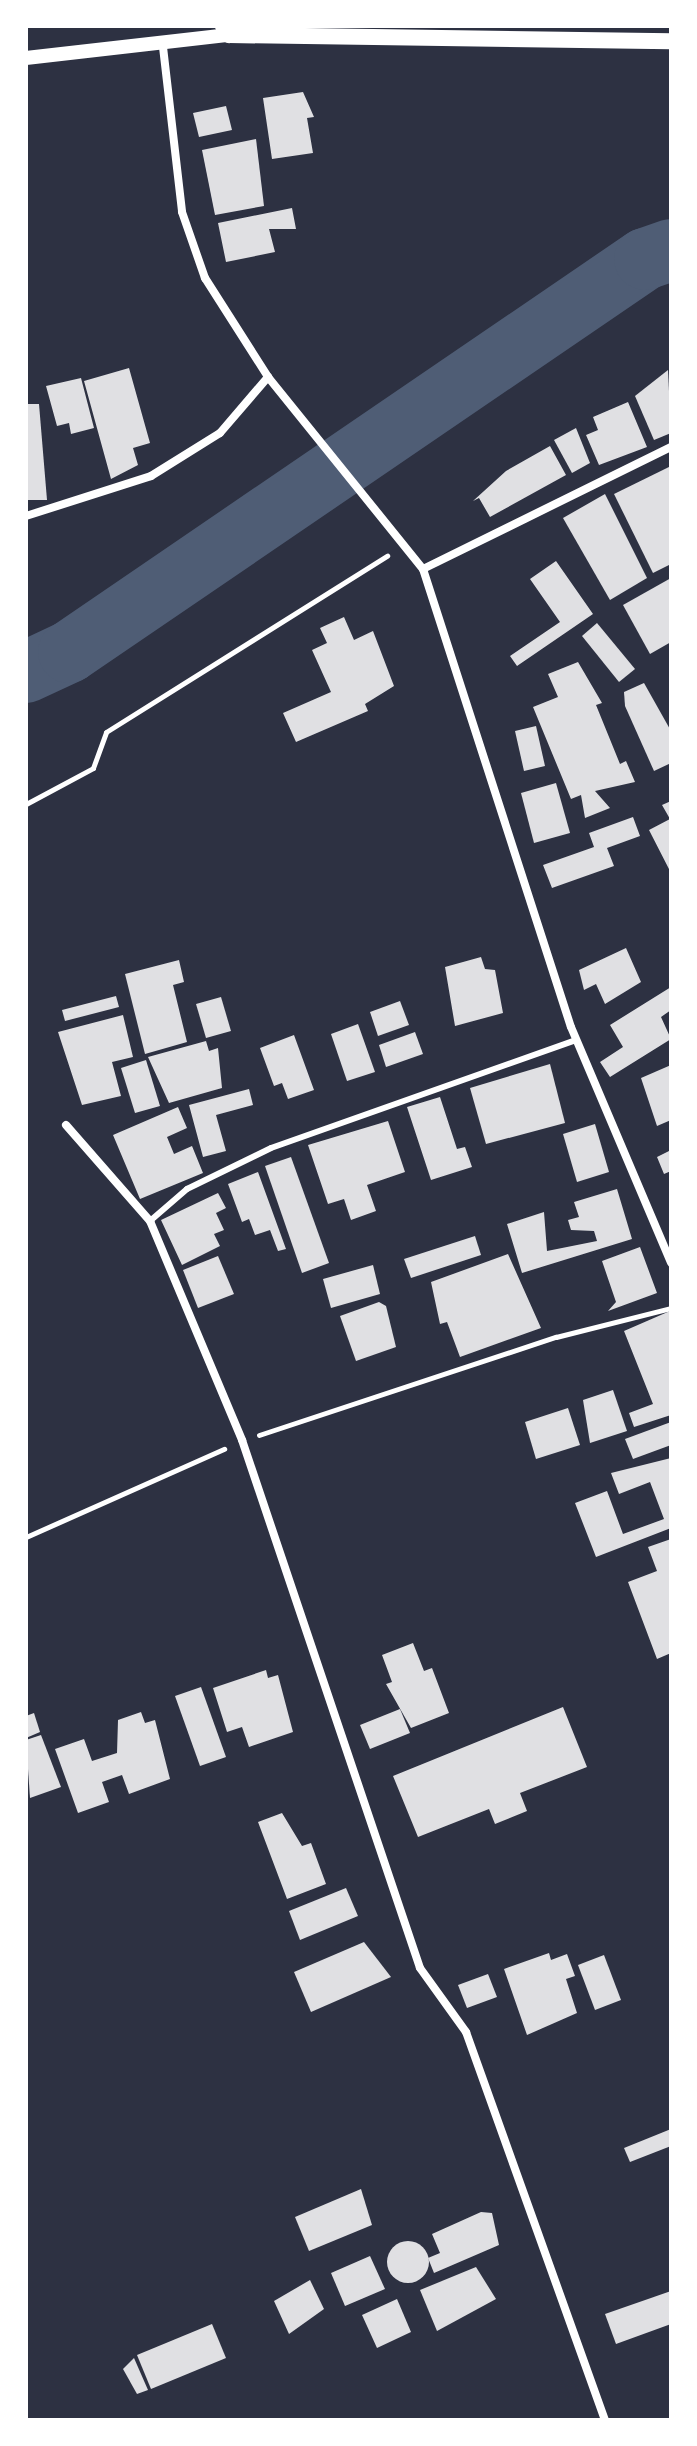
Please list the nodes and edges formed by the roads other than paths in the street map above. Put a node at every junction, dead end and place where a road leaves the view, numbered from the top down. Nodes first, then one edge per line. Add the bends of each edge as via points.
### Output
1 (226, 30) edge
2 (671, 41) edge
3 (163, 47) junction
4 (26, 58) edge
5 (268, 377) junction
6 (671, 447) edge
7 (26, 516) edge
8 (423, 569) junction
9 (576, 1040) junction
10 (66, 1125) dead end
11 (150, 1221) junction
12 (671, 1263) edge
13 (605, 2420) edge

1 - 2 main road
1 - 3 street
3 - 4 street
3 - 5 street via 182,212 205,278
5 - 7 street via 220,433 151,476
5 - 8 street via 408,542
6 - 8 street
8 - 9 street via 510,856
9 - 11 lane via 271,1148 187,1189
9 - 12 street
10 - 11 street
11 - 13 street via 242,1440 415,1954 466,2032

